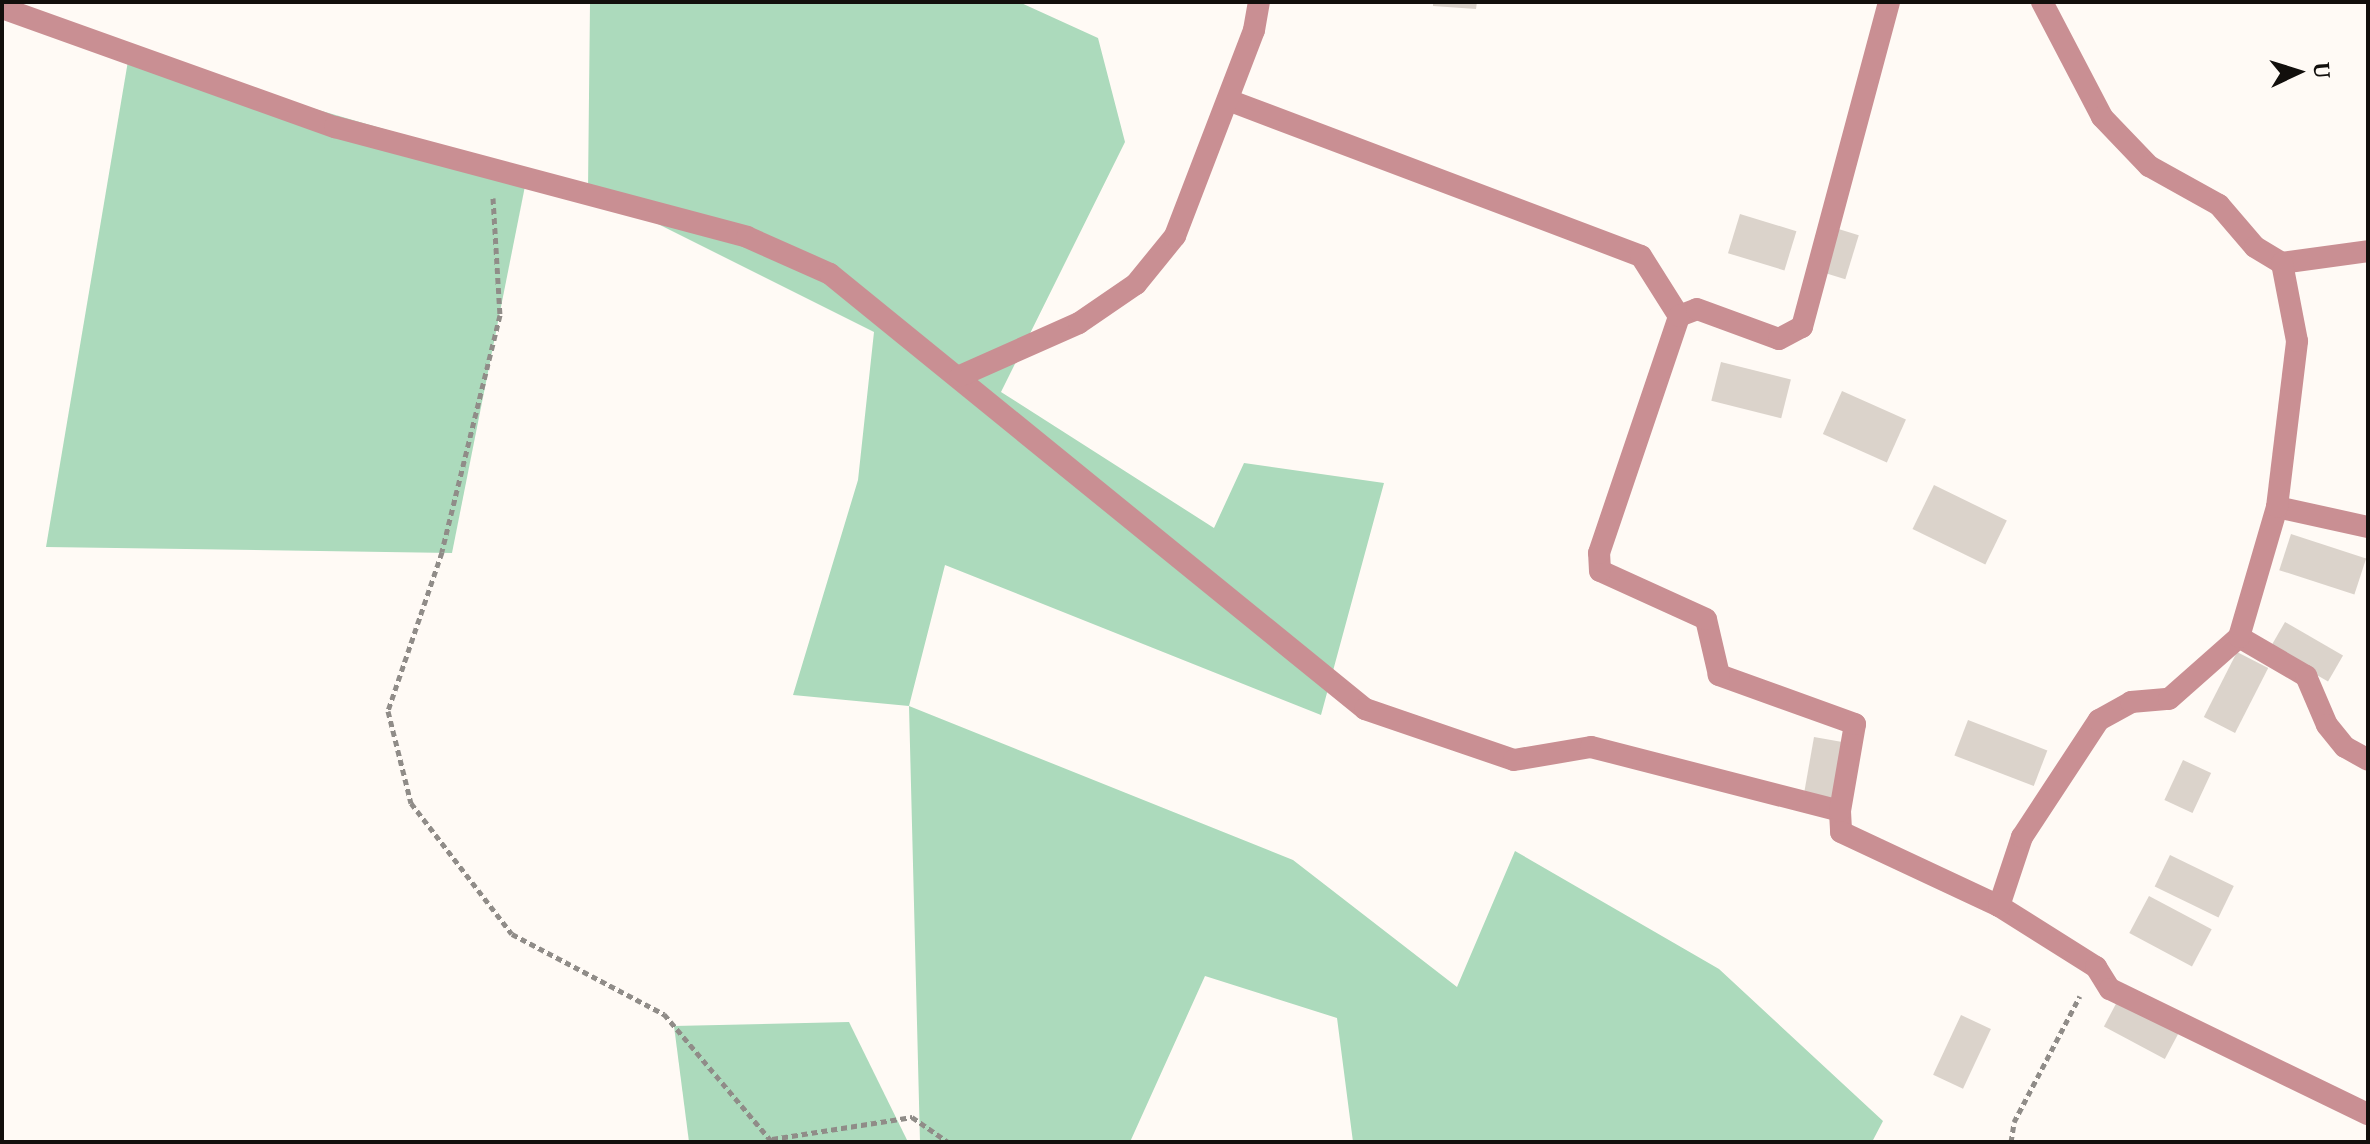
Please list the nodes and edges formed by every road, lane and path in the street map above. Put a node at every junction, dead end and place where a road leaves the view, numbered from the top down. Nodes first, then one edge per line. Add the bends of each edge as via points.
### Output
1 (1259, 2) edge
2 (1889, 2) edge
3 (2042, 2) edge
4 (2, 8) edge
5 (1228, 100) junction
6 (492, 165) junction
7 (2368, 251) edge
8 (2282, 263) junction
9 (1679, 316) junction
10 (960, 376) junction
11 (2277, 507) junction
12 (2368, 527) edge
13 (2239, 637) junction
14 (2368, 760) edge
15 (1840, 811) junction
16 (1999, 906) junction
17 (2096, 967) junction
18 (2368, 1114) edge
19 (772, 1140) edge
20 (948, 1142) edge
21 (2011, 1142) edge

1 - 5 street
2 - 9 street via 1802,327 1779,339 1697,309
3 - 8 street via 2102,117 2149,166 2219,205 2255,247
4 - 6 street via 335,127
5 - 9 street via 1641,256
5 - 10 street via 1175,236 1136,284 1079,323
6 - 10 street via 747,237 830,274
6 - 19 path via 500,315 442,552 388,711 411,803 512,934 664,1014
7 - 8 street
8 - 11 street via 2297,341
9 - 15 street via 1599,553 1600,571 1706,619 1719,675 1855,724
10 - 15 street via 1365,709 1514,760 1591,747
11 - 12 street
11 - 13 street
13 - 14 street via 2306,676 2327,725 2345,747
13 - 16 street via 2169,699 2131,702 2099,720 2022,837
15 - 16 street via 1841,832
16 - 17 street
17 - 18 street via 2110,989
17 - 21 path via 2014,1122
19 - 20 path via 912,1117

